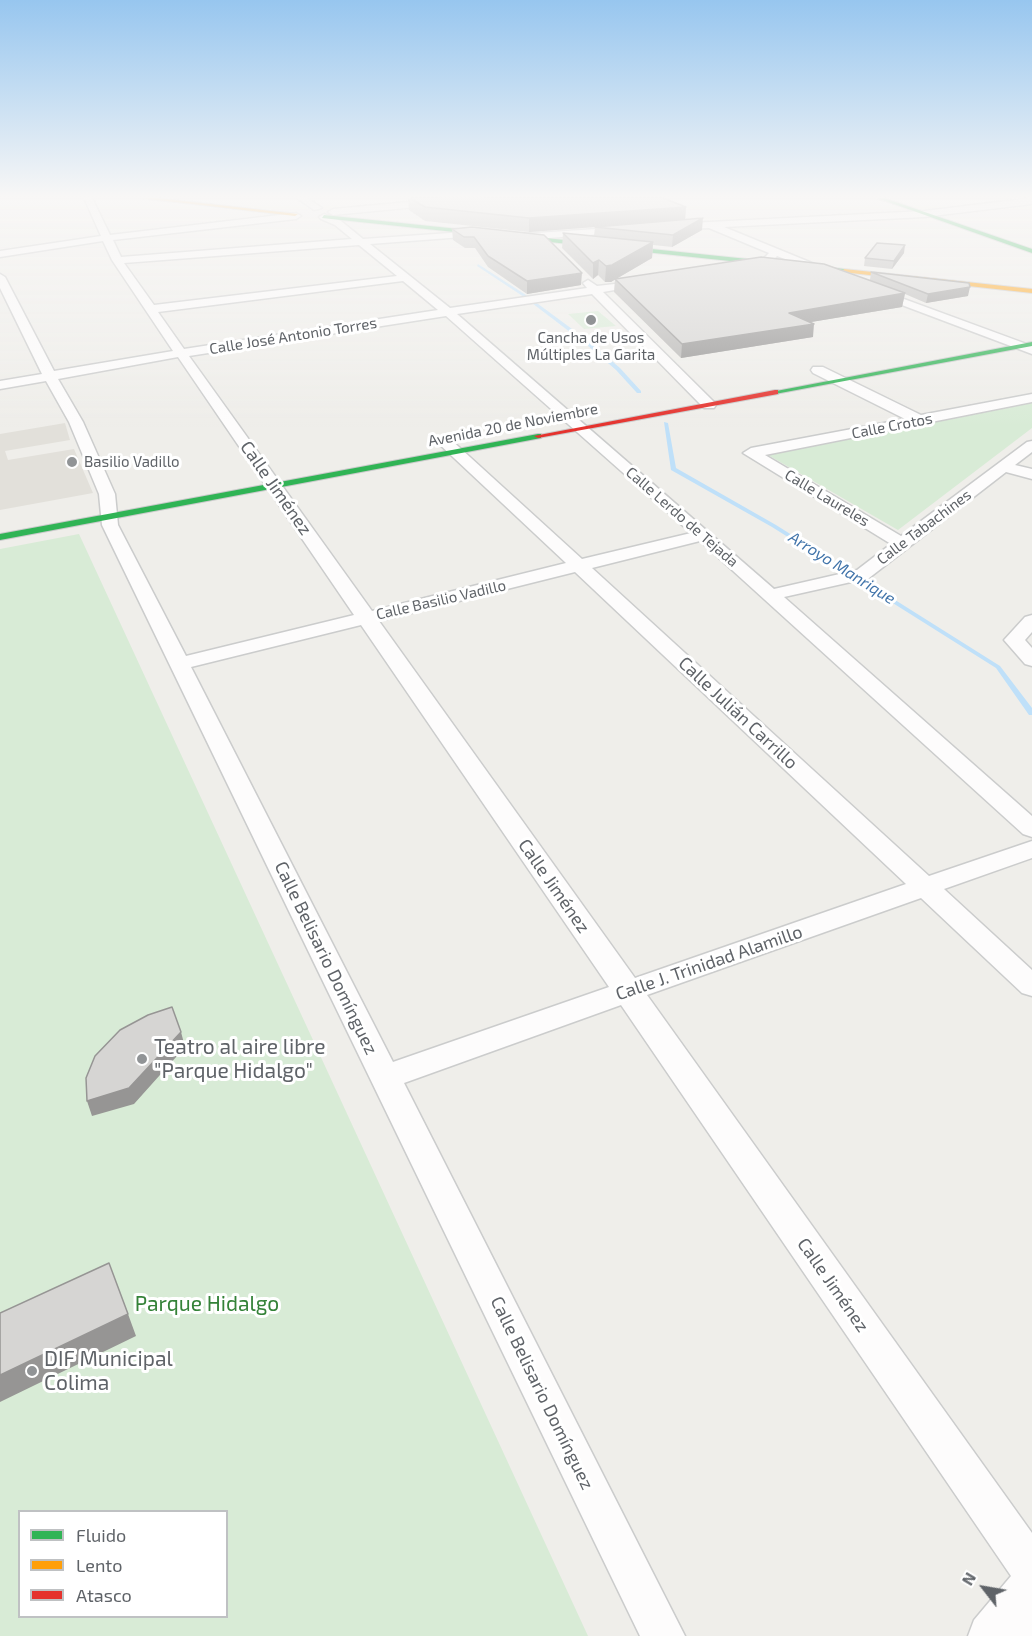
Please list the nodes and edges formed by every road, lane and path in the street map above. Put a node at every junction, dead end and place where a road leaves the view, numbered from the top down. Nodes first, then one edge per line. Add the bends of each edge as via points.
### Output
1 (128, 274) edge
2 (401, 274) edge
3 (580, 274) edge
4 (830, 274) edge
5 (868, 274) edge
6 (931, 274) edge
7 (0, 277) edge
8 (405, 278) junction
9 (663, 279) edge
10 (1032, 285) edge
11 (596, 290) junction
12 (1032, 291) edge
13 (151, 309) junction
14 (449, 313) junction
15 (1032, 331) edge
16 (995, 338) junction
17 (1028, 347) edge
18 (181, 353) junction
19 (818, 370) junction
20 (50, 376) junction
21 (839, 381) junction
22 (0, 385) edge
23 (697, 393) junction
24 (1032, 398) edge
25 (710, 405) junction
26 (568, 417) junction
27 (919, 420) junction
28 (581, 429) junction
29 (1032, 445) edge
30 (409, 446) dead end
31 (450, 446) junction
32 (752, 453) joint
33 (1003, 467) junction
34 (1032, 474) edge
35 (266, 476) junction
36 (109, 505) junction
37 (703, 535) junction
38 (0, 537) edge
39 (902, 544) junction
40 (580, 567) junction
41 (770, 595) junction
42 (366, 617) junction
43 (1032, 621) edge
44 (1032, 660) edge
45 (179, 664) junction
46 (1032, 829) edge
47 (1032, 849) edge
48 (925, 887) junction
49 (1032, 986) edge
50 (628, 992) junction
51 (385, 1077) junction
52 (1032, 1569) edge
53 (1032, 1584) edge
54 (1032, 1612) edge
55 (663, 1636) edge
56 (990, 1636) edge
57 (1028, 1636) edge

1 - 13 street, Calle Jiménez
2 - 8 street, Calle Lerdo de Tejada
3 - 11 street
4 - 16 street
5 - 12 main road
6 - 10 main road
7 - 20 street, Calle Belisario Domínguez
8 - 13 street
8 - 14 street, Calle Lerdo de Tejada
9 - 11 street, Calle José Antonio Torres
11 - 14 street, Calle José Antonio Torres
11 - 23 street
13 - 18 street, Calle Jiménez
14 - 18 street, Calle José Antonio Torres
14 - 26 street, Calle Lerdo de Tejada
15 - 16 main road, Avenida 20 de Noviembre
16 - 17 street
16 - 19 main road, Avenida 20 de Noviembre
17 - 21 main road, Avenida 20 de Noviembre
18 - 20 street, Calle José Antonio Torres
18 - 35 street, Calle Jiménez
19 - 21 street
19 - 23 main road, Avenida 20 de Noviembre
20 - 22 street, Calle José Antonio Torres
20 - 36 street, Calle Belisario Domínguez via 76,422
21 - 25 main road, Avenida 20 de Noviembre
21 - 27 street
23 - 25 street
23 - 26 main road, Avenida 20 de Noviembre
24 - 27 street, Calle Crotos
25 - 28 main road, Avenida 20 de Noviembre
26 - 28 street, Calle Lerdo de Tejada
26 - 31 main road, Avenida 20 de Noviembre
27 - 32 street, Calle Crotos
28 - 31 main road, Avenida 20 de Noviembre
28 - 37 street, Calle Lerdo de Tejada
29 - 33 street, Calle Tabachines
30 - 31 main road, Avenida 20 de Noviembre
31 - 35 main road, Avenida 20 de Noviembre
31 - 40 street, Calle Julián Carrillo
32 - 39 street, Calle Laureles
33 - 34 street
33 - 39 street, Calle Tabachines
35 - 36 main road, Avenida 20 de Noviembre
35 - 42 street, Calle Jiménez
36 - 38 main road, Avenida 20 de Noviembre
36 - 45 street, Calle Belisario Domínguez via 110,525
37 - 40 street, Calle Basilio Vadillo
37 - 41 street, Calle Lerdo de Tejada
39 - 41 street, Calle Tabachines via 854,576
40 - 42 street, Calle Basilio Vadillo
40 - 48 street, Calle Julián Carrillo
41 - 46 street, Calle Lerdo de Tejada
42 - 45 street, Calle Basilio Vadillo
42 - 50 street, Calle Jiménez
43 - 44 street via 1014,640
45 - 51 street, Calle Belisario Domínguez
47 - 48 street, Calle J. Trinidad Alamillo
48 - 49 street, Calle Julián Carrillo
48 - 50 street, Calle J. Trinidad Alamillo
50 - 51 street, Calle J. Trinidad Alamillo
50 - 52 street, Calle Jiménez
51 - 55 street, Calle Belisario Domínguez
53 - 56 street
54 - 57 street

